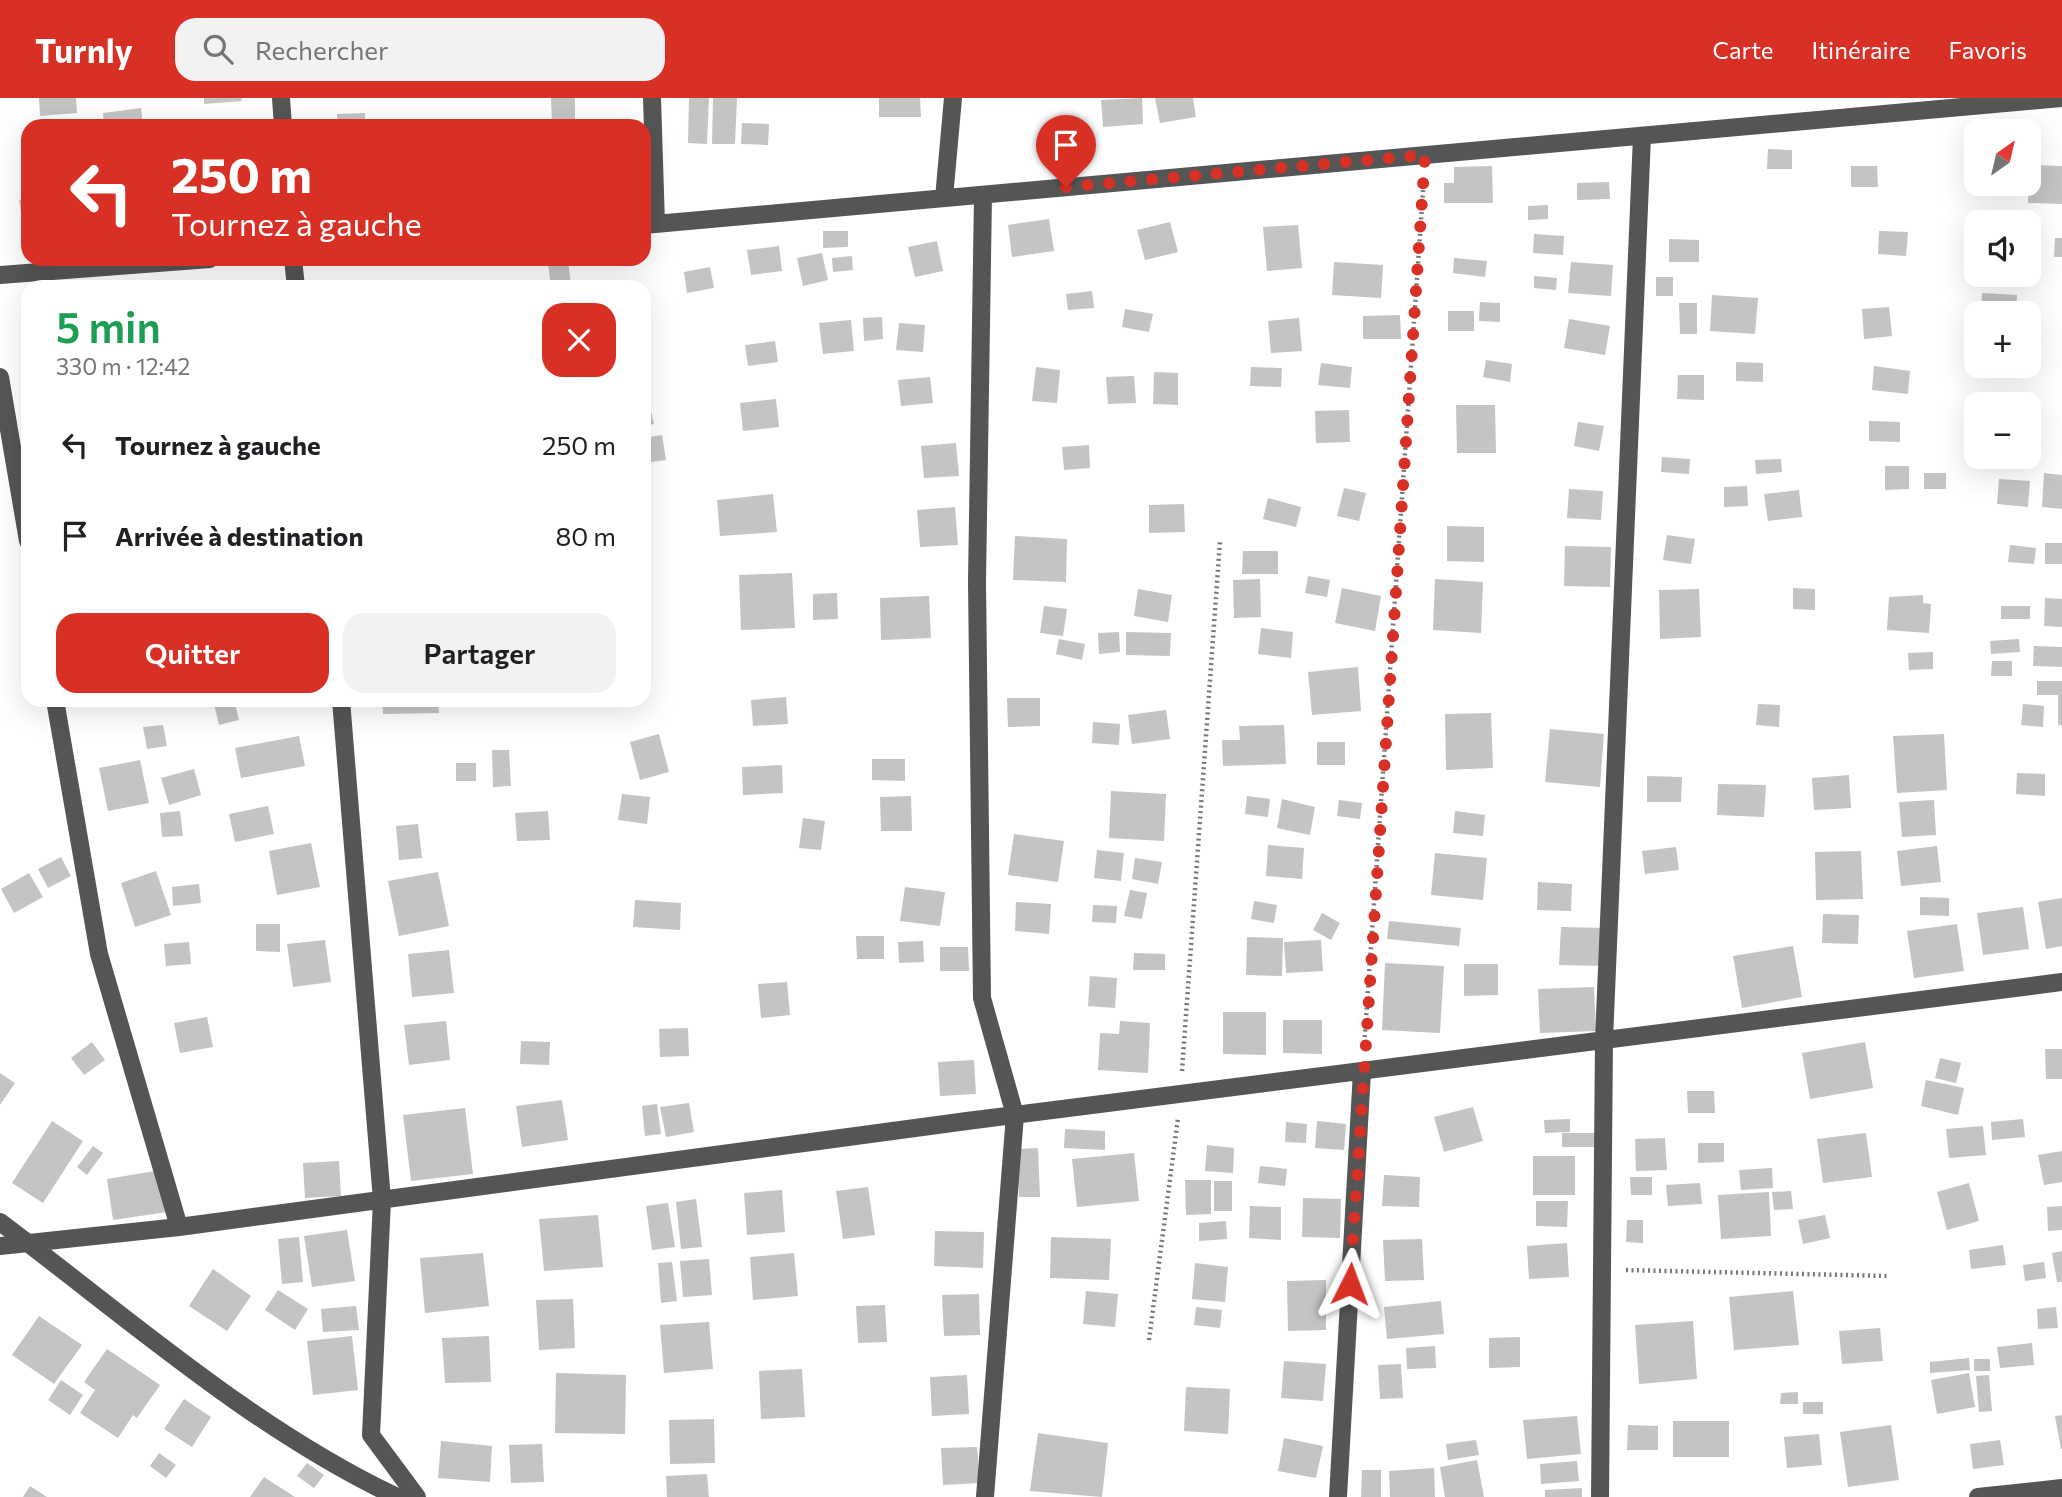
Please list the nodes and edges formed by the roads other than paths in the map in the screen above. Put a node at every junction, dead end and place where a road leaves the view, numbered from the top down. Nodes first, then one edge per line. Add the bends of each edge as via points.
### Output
1 (281, 98) edge
2 (652, 98) edge
3 (953, 98) edge
4 (2062, 98) edge
5 (282, 119) edge
6 (1642, 136) junction
7 (651, 161) edge
8 (983, 195) junction
9 (944, 198) junction
10 (651, 224) edge
11 (118, 266) edge
12 (0, 275) edge
13 (0, 377) edge
14 (21, 500) edge
15 (56, 707) edge
16 (342, 707) edge
17 (2062, 982) edge
18 (1604, 1040) junction
19 (1362, 1071) junction
20 (1015, 1115) junction
21 (382, 1200) junction
22 (0, 1222) edge
23 (179, 1227) junction
24 (26, 1241) junction
25 (0, 1246) edge
26 (2062, 1488) edge
27 (397, 1497) edge
28 (417, 1497) edge
29 (985, 1497) edge
30 (1338, 1497) edge
31 (1600, 1497) edge
32 (1978, 1497) edge

1 - 5 street
2 - 7 street
3 - 9 street
4 - 6 street
6 - 8 street
6 - 18 street
8 - 9 street
8 - 20 street via 977,582 982,998
9 - 10 street
11 - 12 street
13 - 14 street
15 - 23 street via 99,954
16 - 21 street
17 - 18 street
18 - 19 street
18 - 31 street
19 - 20 street
19 - 30 street
20 - 21 street
20 - 29 street
21 - 23 street
21 - 28 street via 371,1435
22 - 24 street
23 - 24 street
24 - 25 street
24 - 27 street via 258,1416
26 - 32 street

